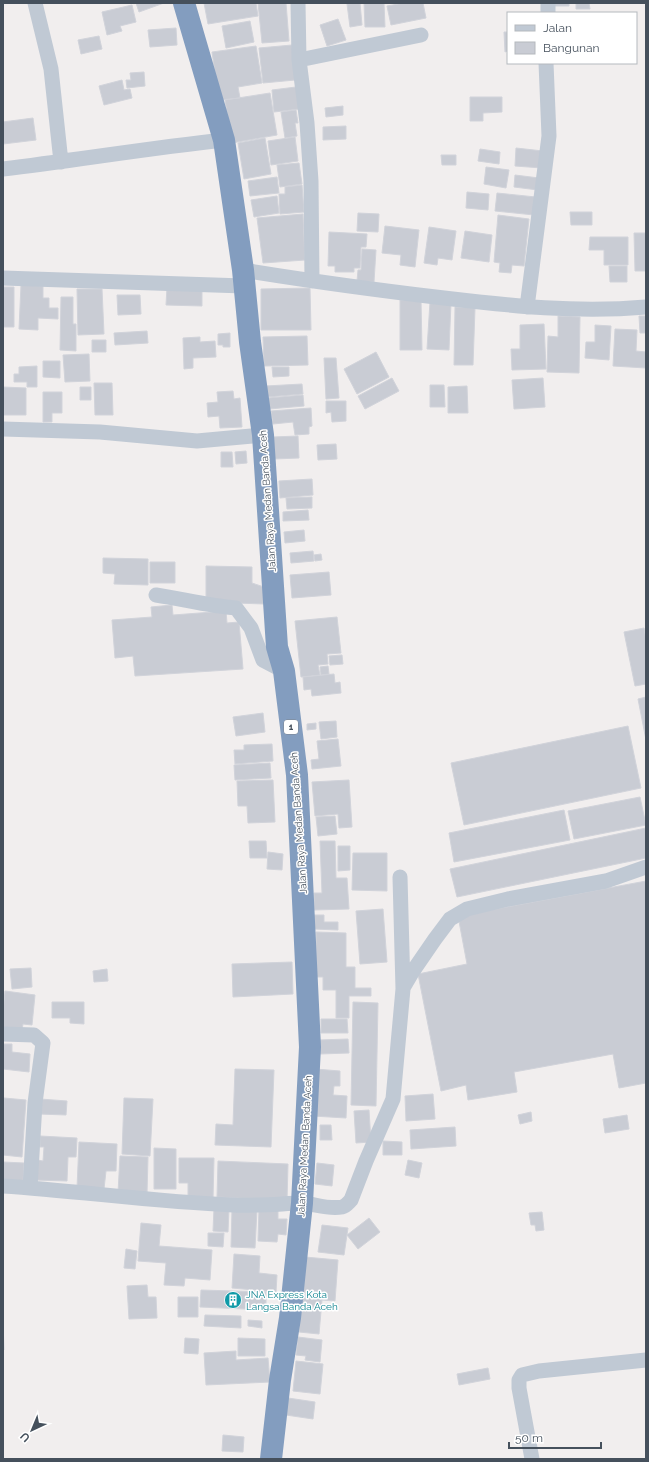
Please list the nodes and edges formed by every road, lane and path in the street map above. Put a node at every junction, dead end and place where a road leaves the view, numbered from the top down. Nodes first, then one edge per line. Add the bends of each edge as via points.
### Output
1 (35, 3) edge
2 (184, 3) edge
3 (298, 3) edge
4 (422, 35) dead end
5 (299, 60) junction
6 (546, 64) edge
7 (224, 140) junction
8 (61, 162) junction
9 (3, 169) edge
10 (3, 278) edge
11 (244, 278) junction
12 (312, 281) junction
13 (527, 307) junction
14 (646, 307) edge
15 (3, 429) edge
16 (263, 435) junction
17 (156, 595) dead end
18 (284, 671) junction
19 (646, 867) edge
20 (400, 877) dead end
21 (403, 989) junction
22 (3, 1034) edge
23 (3, 1186) edge
24 (30, 1188) junction
25 (302, 1203) junction
26 (646, 1360) edge
27 (271, 1459) edge
28 (532, 1459) edge

1 - 8 street via 51,69
2 - 7 highway, Jalan Raya Medan Banda Aceh / 1
3 - 5 street
4 - 5 street
5 - 12 street via 307,123
6 - 13 street via 548,136
7 - 8 street via 157,147
7 - 11 highway, Jalan Raya Medan Banda Aceh / 1
8 - 9 street
10 - 11 street
11 - 12 street
11 - 16 highway, Jalan Raya Medan Banda Aceh / 1
12 - 13 street
13 - 14 street via 610,310
15 - 16 street via 100,432 197,441
16 - 18 highway, Jalan Raya Medan Banda Aceh / 1 via 277,647
17 - 18 street via 236,608 250,628 263,660
18 - 25 highway, Jalan Raya Medan Banda Aceh / 1 via 297,775 310,1047
19 - 21 street via 606,881 467,909 450,919 417,964
20 - 21 street
21 - 25 street via 393,1099 351,1200 342,1207 318,1207
22 - 24 street via 34,1036 43,1043 35,1103
23 - 24 street
24 - 25 street via 234,1205
25 - 27 highway, Jalan Raya Medan Banda Aceh / 1
26 - 28 street via 522,1375 519,1388

